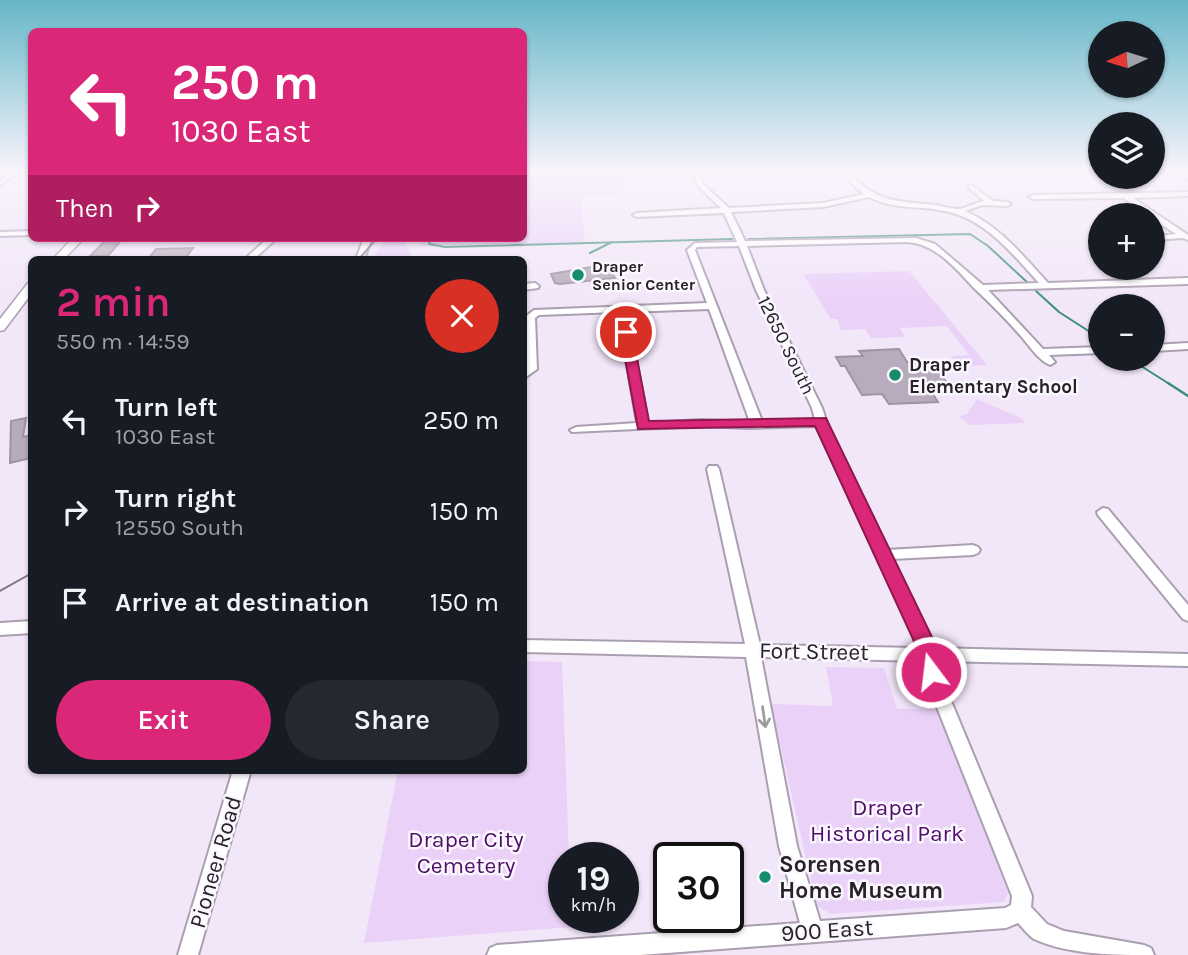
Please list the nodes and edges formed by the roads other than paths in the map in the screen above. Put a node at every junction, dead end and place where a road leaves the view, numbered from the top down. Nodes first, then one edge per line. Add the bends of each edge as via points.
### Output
1 (730, 217) edge
2 (969, 217) edge
3 (1165, 222) edge
4 (28, 233) edge
5 (0, 234) edge
6 (1187, 236) edge
7 (1165, 237) edge
8 (75, 242) edge
9 (269, 242) edge
10 (743, 244) junction
11 (693, 246) joint
12 (61, 256) edge
13 (253, 256) edge
14 (1188, 281) edge
15 (535, 286) dead end
16 (1046, 286) junction
17 (527, 287) edge
18 (979, 288) junction
19 (28, 290) edge
20 (712, 306) junction
21 (622, 309) junction
22 (0, 327) edge
23 (1188, 346) edge
24 (1165, 347) edge
25 (1088, 350) edge
26 (1040, 352) junction
27 (1050, 362) dead end
28 (527, 373) edge
29 (820, 422) junction
30 (757, 424) junction
31 (643, 426) junction
32 (576, 430) dead end
33 (713, 469) dead end
34 (1103, 512) dead end
35 (973, 550) dead end
36 (883, 555) junction
37 (1188, 615) edge
38 (28, 627) edge
39 (0, 629) edge
40 (527, 646) edge
41 (753, 650) junction
42 (927, 653) junction
43 (1188, 660) edge
44 (241, 774) edge
45 (1021, 911) junction
46 (813, 931) junction
47 (652, 949) edge
48 (188, 955) edge
49 (497, 955) edge
50 (1144, 955) edge

1 - 10 street, 12650 South
2 - 16 street via 1025,262
3 - 6 street
4 - 5 street
6 - 7 street
8 - 12 main road
9 - 13 street
10 - 11 street
10 - 18 street via 917,240 934,247
10 - 29 street, 12650 South
11 - 20 street
14 - 16 street
15 - 17 street
16 - 18 street
18 - 26 street
19 - 22 main road
20 - 21 street
20 - 30 street
21 - 28 street via 534,313 530,317 532,369
21 - 31 street
23 - 24 street
25 - 26 street
26 - 27 street
29 - 30 street
29 - 36 street, 12650 South
30 - 31 street
31 - 32 street
33 - 41 street
34 - 37 street
35 - 36 street
36 - 42 street, 12650 South
38 - 39 street
40 - 41 street, Fort Street
41 - 42 street, Fort Street
41 -> 46 street via 788,846
42 - 43 street, Fort Street
42 - 45 street, 12650 South via 1022,896
44 - 48 street, Pioneer Road
45 - 46 street, 900 East via 1006,918
45 - 50 street via 1040,930 1064,941
46 - 47 street, 900 East
47 - 49 street, 900 East

